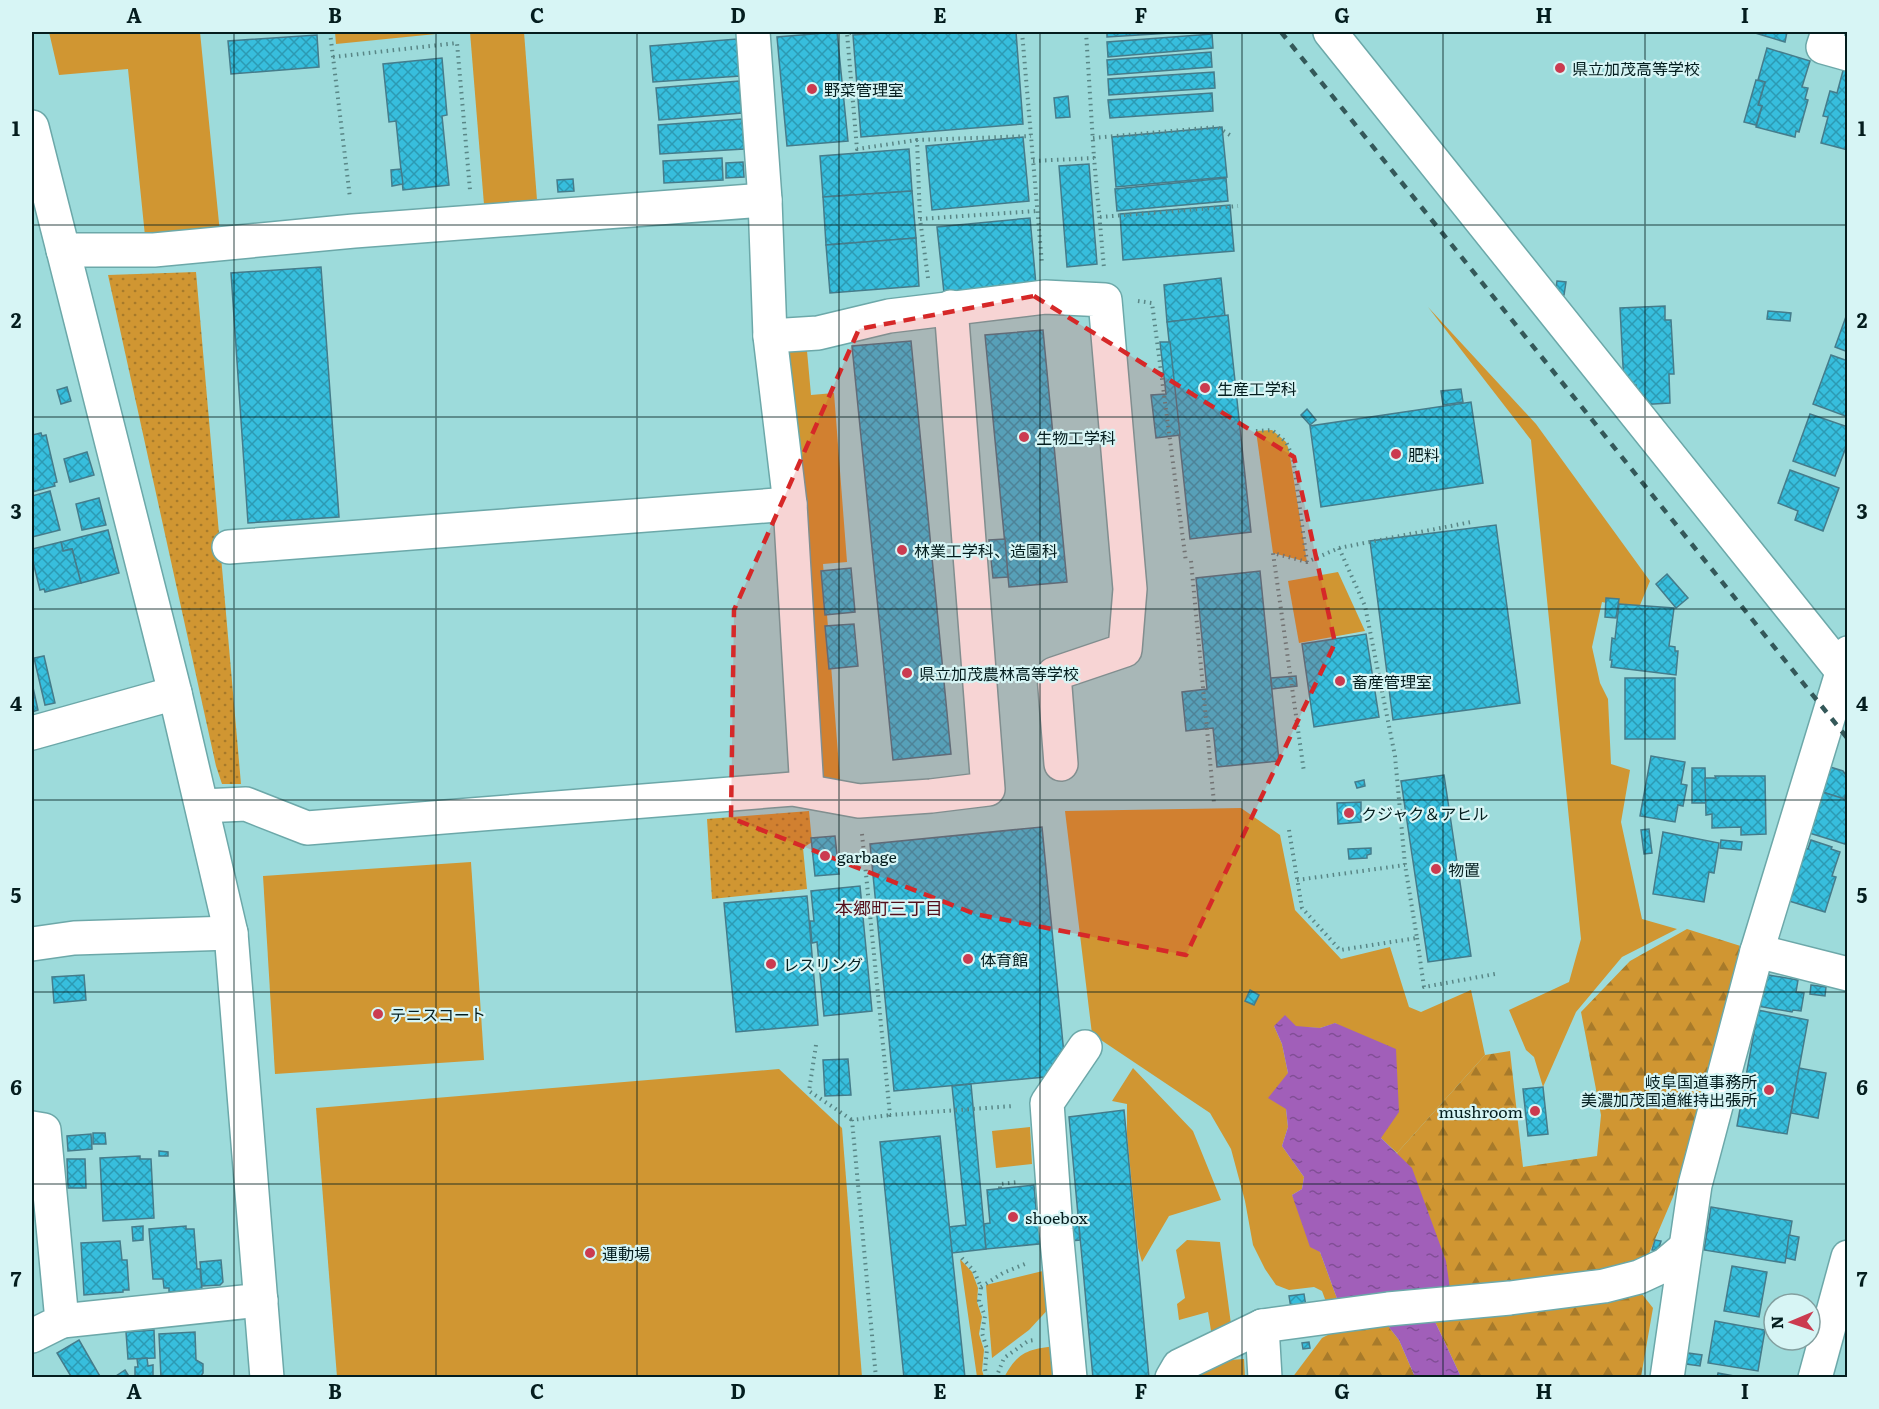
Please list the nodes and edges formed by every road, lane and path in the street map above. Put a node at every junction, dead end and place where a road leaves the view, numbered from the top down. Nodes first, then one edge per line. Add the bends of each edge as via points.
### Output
1 (330, 32) edge
2 (753, 32) edge
3 (869, 32) edge
4 (1022, 32) edge
5 (1086, 32) edge
6 (1330, 32) edge
7 (1827, 32) edge
8 (1848, 54) edge
9 (333, 57) junction
10 (32, 127) edge
11 (1030, 136) junction
12 (1233, 137) dead end
13 (1093, 138) junction
14 (916, 140) junction
15 (1094, 158) junction
16 (1033, 161) junction
17 (765, 200) junction
18 (1238, 206) dead end
19 (1036, 210) junction
20 (1100, 216) junction
21 (920, 219) junction
22 (472, 222) junction
23 (354, 231) junction
24 (63, 250) junction
25 (1105, 275) dead end
26 (1045, 297) junction
27 (1152, 303) dead end
28 (942, 310) junction
29 (770, 336) junction
30 (1256, 431) dead end
31 (789, 504) junction
32 (1471, 522) dead end
33 (229, 547) dead end
34 (1340, 548) junction
35 (1307, 562) junction
36 (1845, 662) edge
37 (175, 693) junction
38 (32, 733) edge
39 (1061, 764) dead end
40 (1304, 772) dead end
41 (807, 791) junction
42 (859, 801) junction
43 (1214, 803) dead end
44 (202, 806) junction
45 (1289, 830) dead end
46 (1405, 865) junction
47 (1297, 880) junction
48 (231, 933) junction
49 (1417, 938) junction
50 (32, 944) edge
51 (1757, 951) junction
52 (1495, 974) dead end
53 (1848, 974) edge
54 (816, 1045) dead end
55 (1085, 1047) dead end
56 (1047, 1103) junction
57 (890, 1115) junction
58 (852, 1120) junction
59 (32, 1128) edge
60 (1685, 1248) junction
61 (1848, 1257) edge
62 (962, 1258) dead end
63 (1059, 1258) junction
64 (981, 1287) junction
65 (261, 1300) junction
66 (62, 1321) junction
67 (1262, 1326) junction
68 (32, 1336) edge
69 (1066, 1337) junction
70 (267, 1377) edge
71 (876, 1377) edge
72 (987, 1377) edge
73 (996, 1377) edge
74 (1070, 1377) edge
75 (1172, 1377) edge
76 (1265, 1377) edge
77 (1667, 1377) edge
78 (1815, 1377) edge

1 - 9 path
2 - 17 street
3 - 14 path via 847,33 857,149
4 - 11 path
5 - 13 path
6 - 36 street
7 - 8 street via 1823,47
9 - 22 path via 457,43
9 - 23 path
10 - 24 street
11 - 14 path
11 - 16 path
12 - 13 path via 1217,127
13 - 15 path
14 - 21 path
15 - 16 path
15 - 20 path
16 - 19 path
17 - 22 street
17 - 29 street
18 - 20 path
19 - 21 path
19 - 26 path
20 - 25 path
21 - 28 path
22 - 23 street
23 - 24 street via 154,250
24 - 37 street
26 - 28 street
26 - 39 street via 1105,300 1130,589 1125,650 1054,674
27 - 43 path via 1189,562
28 - 29 street via 889,316 818,333
28 - 42 street via 988,789
29 - 31 street
30 - 35 path via 1272,430 1286,442 1293,457
31 - 33 street
31 - 41 street
32 - 34 path
34 - 35 path
34 - 46 path via 1365,606 1395,756
35 - 40 path via 1273,553
36 - 51 street
37 - 38 street
37 - 44 street
41 - 42 street
41 - 44 street via 793,789 308,828 246,804
42 - 57 path
44 - 48 street
45 - 47 path
46 - 47 path
46 - 49 path
47 - 49 path via 1302,908 1340,950
48 - 50 street via 74,938
48 - 65 street
49 - 52 path via 1424,987
51 - 53 street
51 - 60 street via 1695,1185
54 - 58 path via 809,1091
55 - 56 street
56 - 57 path
56 - 63 street
57 - 58 path
58 - 71 path
59 - 66 street via 44,1130
60 - 67 street via 1665,1265 1621,1282
60 - 77 street
61 - 78 street
62 - 64 path
63 - 64 path via 1032,1261
63 - 69 street
64 - 72 path
65 - 66 street
65 - 70 street
66 - 68 street
67 - 75 street via 1179,1366
67 - 76 street
69 - 73 path via 1028,1341 1004,1358
69 - 74 street

